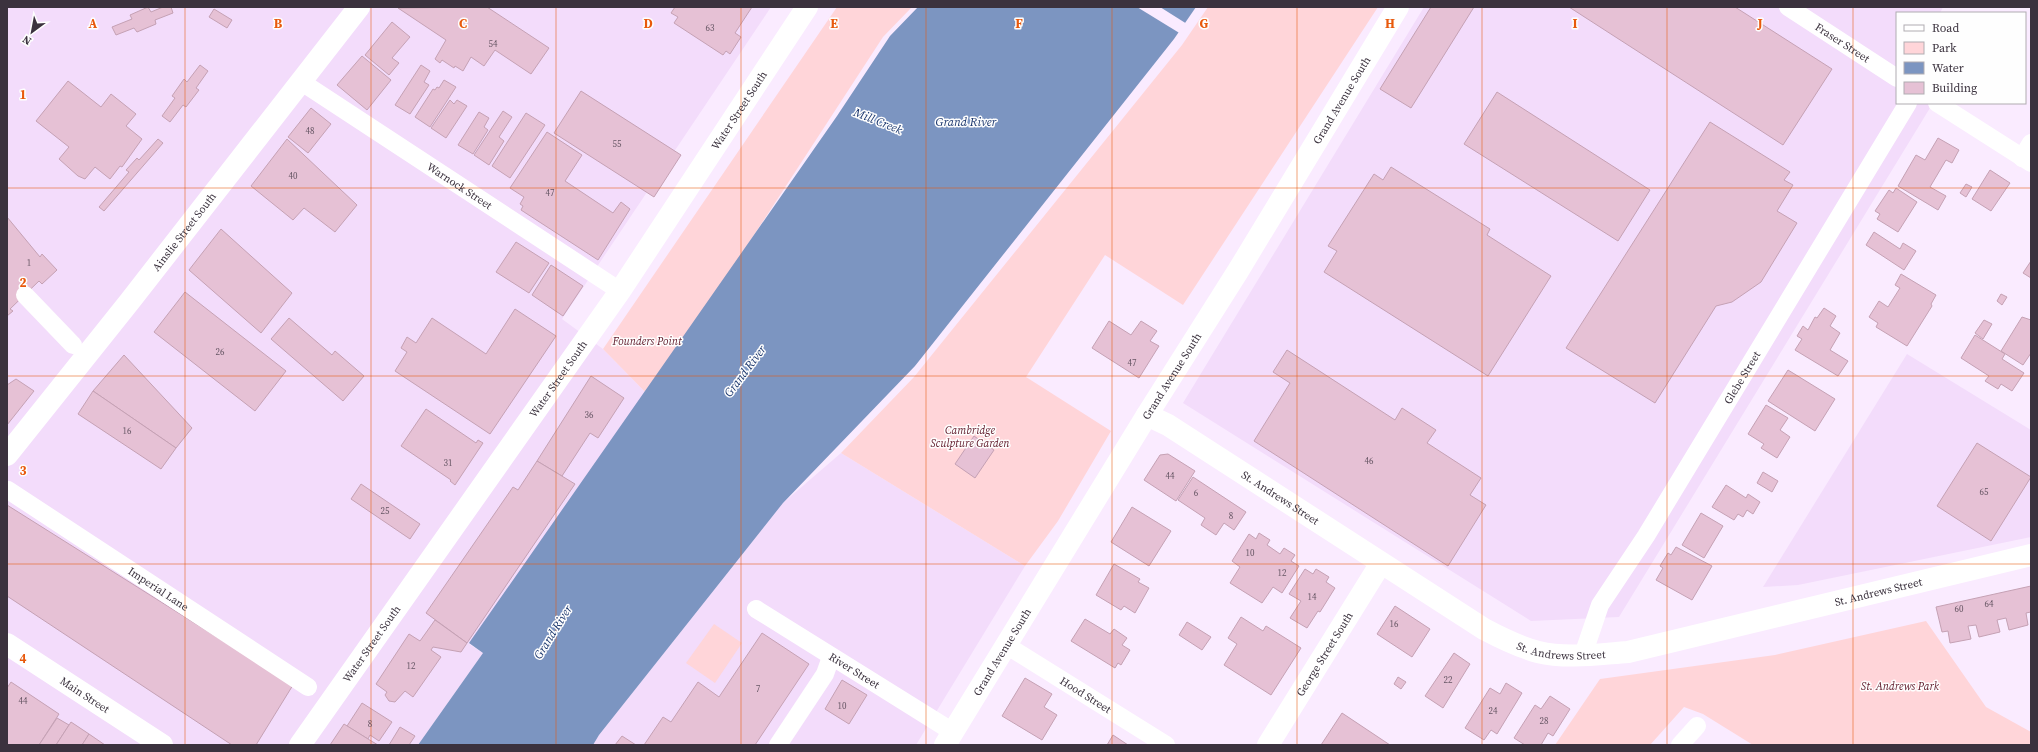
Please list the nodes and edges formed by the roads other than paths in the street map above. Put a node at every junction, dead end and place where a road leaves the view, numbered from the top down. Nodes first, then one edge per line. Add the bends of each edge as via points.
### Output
1 (359, 7) edge
2 (807, 7) edge
3 (1398, 7) edge
4 (1788, 7) edge
5 (1896, 77) edge
6 (300, 81) junction
7 (1907, 104) edge
8 (1939, 104) edge
9 (2028, 155) edge
10 (620, 291) junction
11 (25, 295) dead end
12 (73, 344) dead end
13 (1147, 414) junction
14 (7, 455) edge
15 (8, 490) dead end
16 (2031, 555) edge
17 (1381, 563) junction
18 (756, 609) dead end
19 (7, 644) edge
20 (1006, 645) junction
21 (1583, 655) junction
22 (831, 657) junction
23 (308, 687) dead end
24 (1697, 726) dead end
25 (949, 739) edge
26 (162, 745) edge
27 (300, 745) edge
28 (778, 745) edge
29 (1166, 745) edge
30 (1268, 745) edge
31 (1680, 745) edge

1 - 6 main road, Ainslie Street South
2 - 10 main road, Water Street South
3 - 13 main road, Grand Avenue South
4 - 5 street, Fraser Street
6 - 10 street, Warnock Street
6 - 14 main road, Ainslie Street South
7 - 21 street, Glebe Street via 1646,536 1600,605
8 - 9 street
10 - 27 main road, Water Street South
11 - 12 street
13 - 17 main road, St. Andrews Street
13 - 20 main road, Grand Avenue South
15 - 23 street, Imperial Lane
16 - 21 main road, St. Andrews Street via 1628,652
17 - 21 main road, St. Andrews Street via 1463,616 1511,643 1538,652
17 - 30 main road, George Street South
18 - 22 street, River Street
19 - 26 main road, Main Street
20 - 25 main road, Grand Avenue South
20 - 29 street, Hood Street
22 - 25 street, River Street
22 - 28 street via 825,674
24 - 31 street

